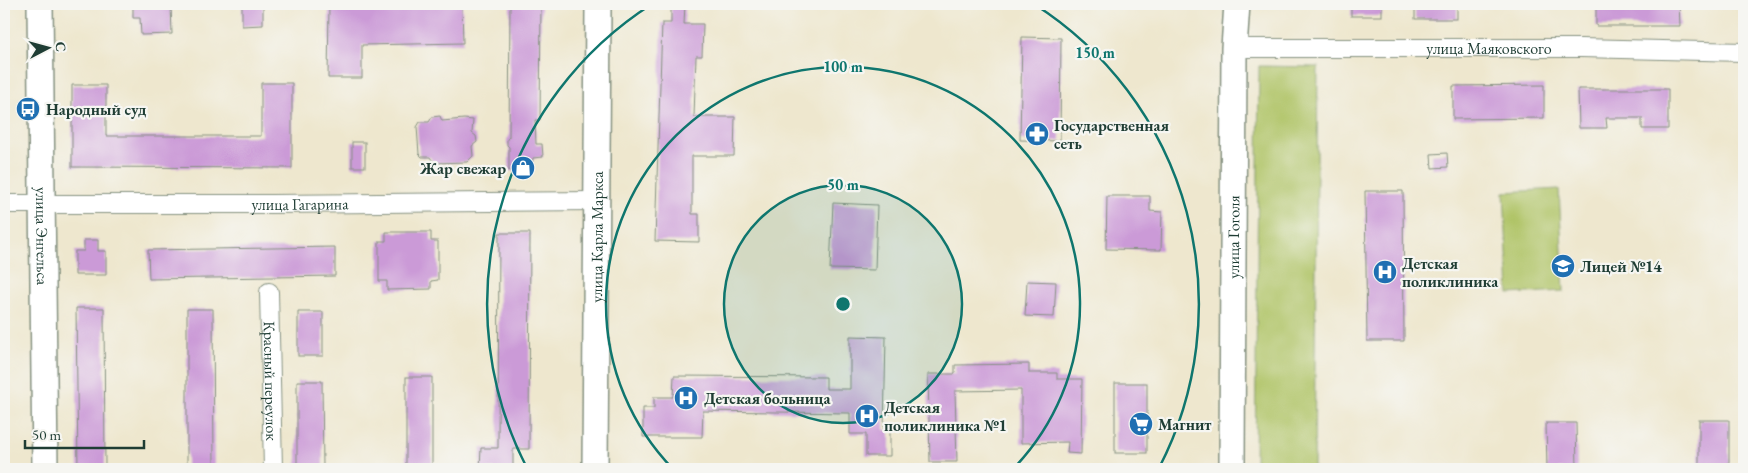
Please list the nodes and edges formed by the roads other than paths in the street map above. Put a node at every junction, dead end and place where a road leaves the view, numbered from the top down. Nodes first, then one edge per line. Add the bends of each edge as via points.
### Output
1 (40, 4) edge
2 (598, 4) edge
3 (1236, 4) edge
4 (1234, 48) junction
5 (1744, 52) edge
6 (597, 201) junction
7 (4, 204) edge
8 (42, 204) junction
9 (269, 292) dead end
10 (45, 469) edge
11 (273, 469) edge
12 (595, 469) edge
13 (1232, 469) edge

1 - 8 street, улица Энгельса
2 - 6 street, улица Карла Маркса
3 - 4 street, улица Гоголя
4 - 5 street, улица Маяковского via 1581,48
4 - 13 street, улица Гоголя
6 - 8 street, улица Гагарина
6 - 12 street, улица Карла Маркса
7 - 8 street, улица Гагарина
8 - 10 street, улица Энгельса
9 - 11 street, Красный переулок

